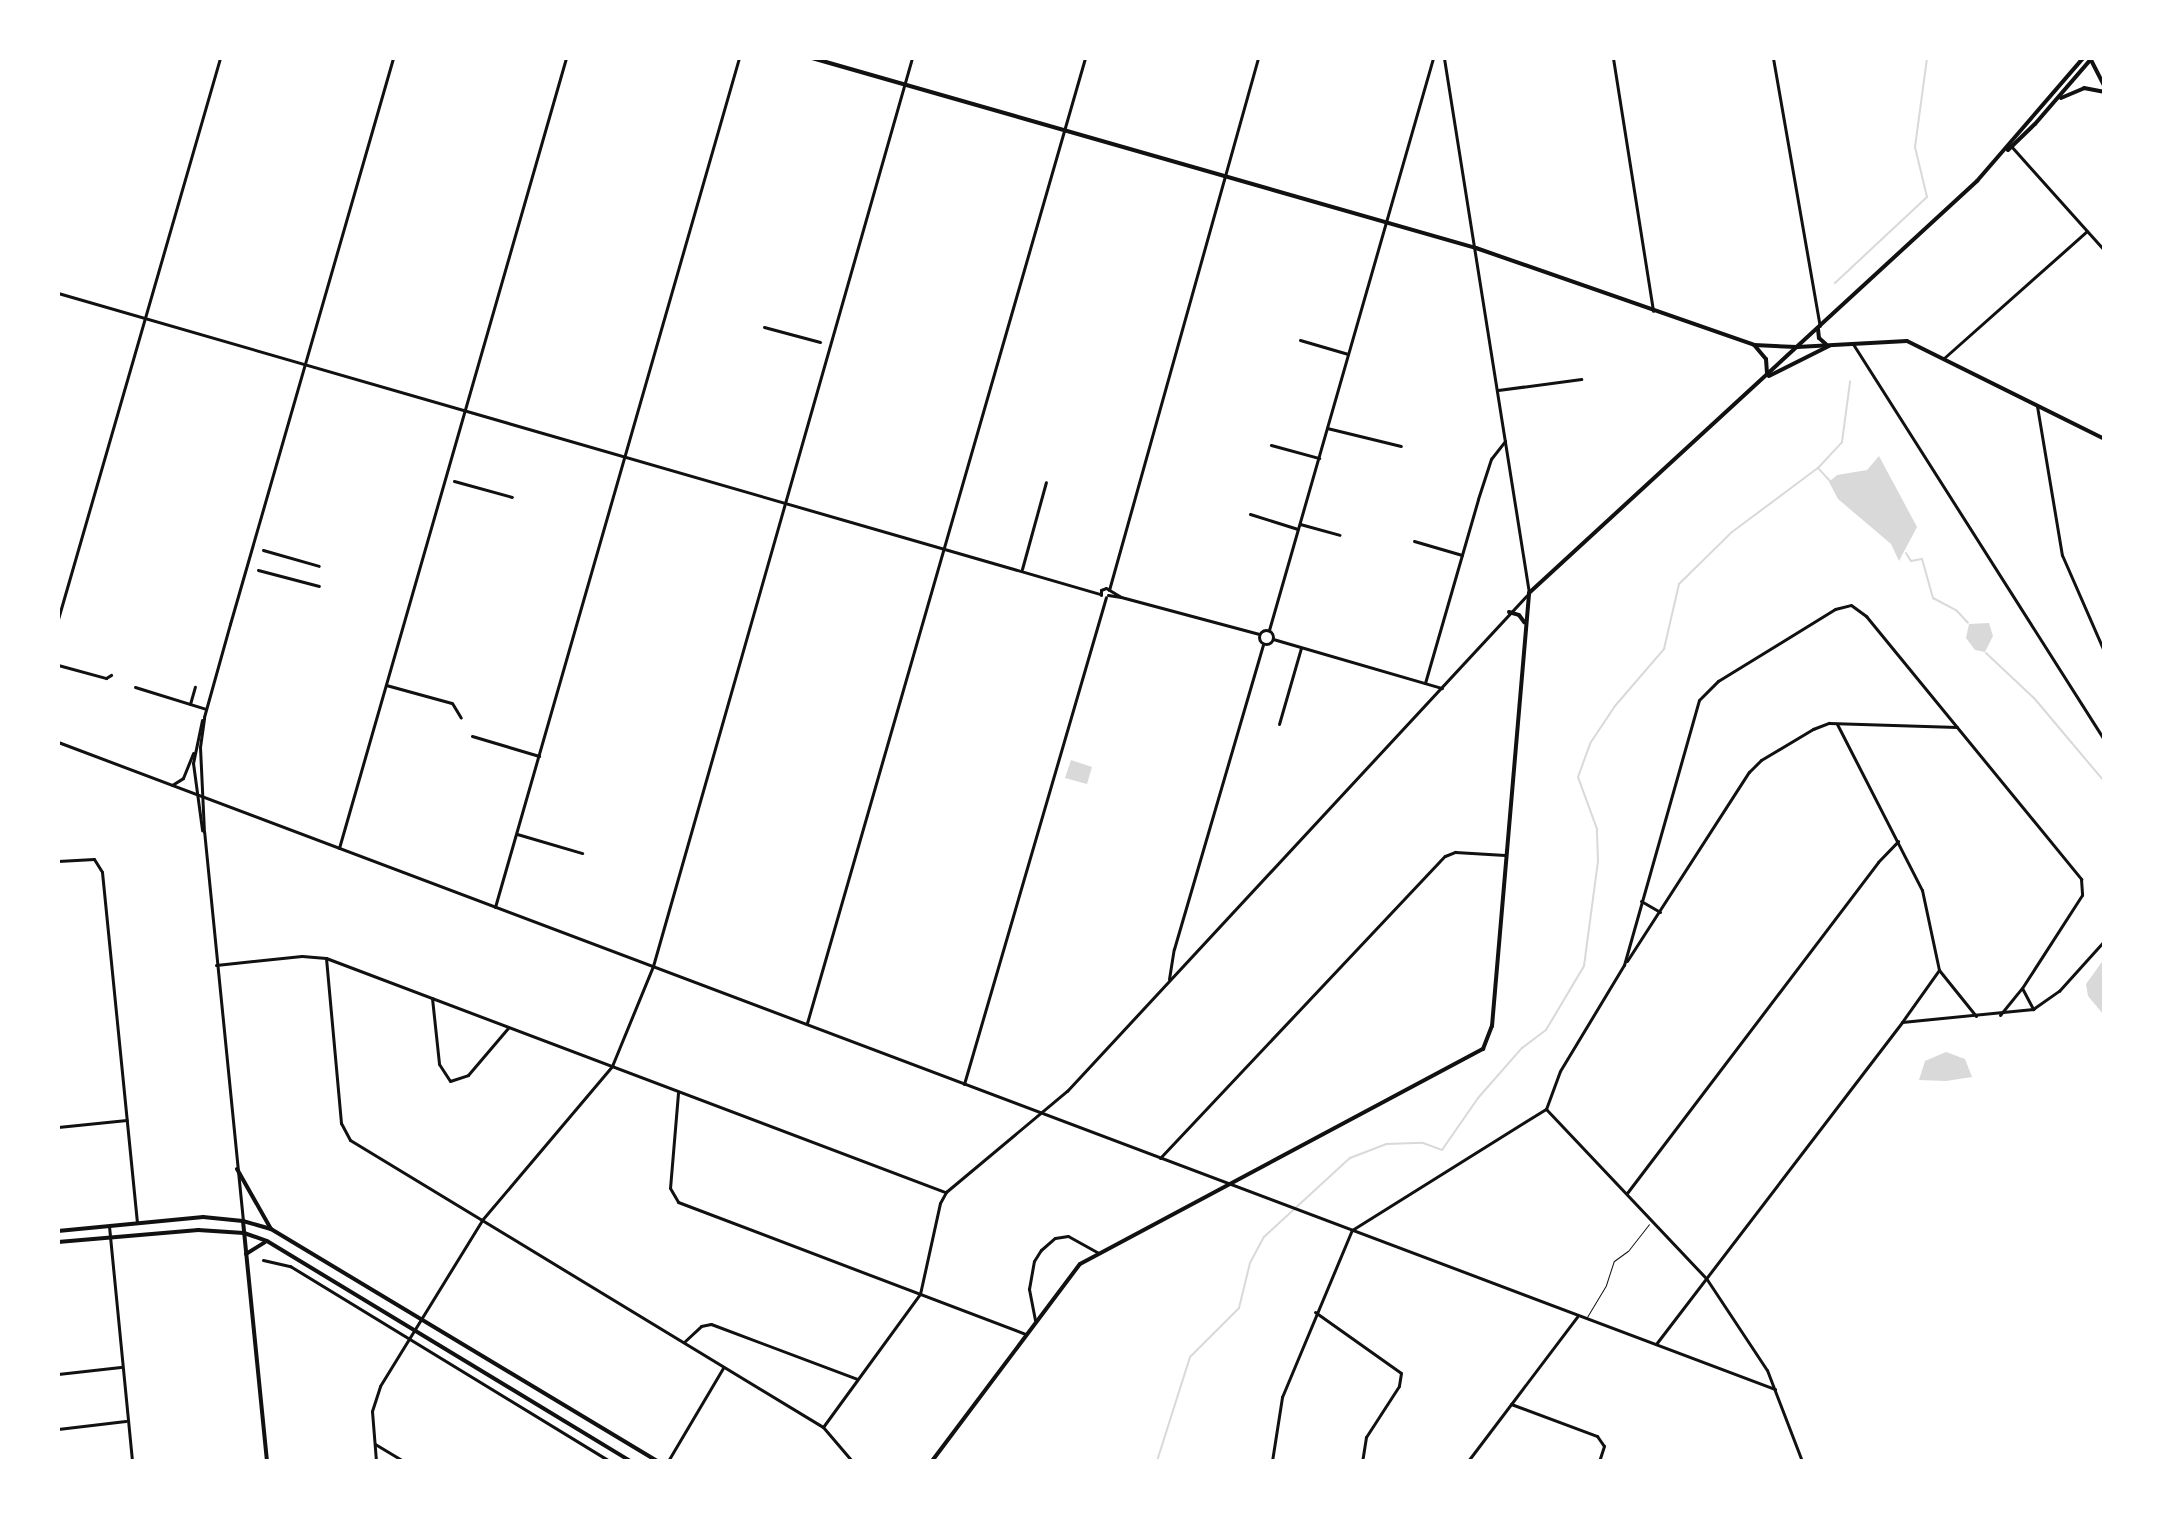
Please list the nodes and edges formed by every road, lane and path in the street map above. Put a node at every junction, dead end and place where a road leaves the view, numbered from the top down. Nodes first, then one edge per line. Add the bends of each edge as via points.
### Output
1 (220, 58) edge
2 (393, 58) edge
3 (566, 58) edge
4 (739, 58) edge
5 (812, 58) edge
6 (912, 58) edge
7 (1085, 58) edge
8 (1258, 58) edge
9 (1433, 58) edge
10 (1444, 58) edge
11 (1613, 58) edge
12 (1773, 58) edge
13 (2083, 58) edge
14 (2091, 59) edge
15 (905, 84) junction
16 (2104, 85) edge
17 (2104, 92) edge
18 (2055, 102) junction
19 (1064, 130) junction
20 (2011, 146) junction
21 (1225, 175) junction
22 (1386, 222) junction
23 (2087, 231) junction
24 (1476, 248) junction
25 (2104, 250) edge
26 (58, 293) edge
27 (1653, 311) junction
28 (145, 318) junction
29 (1819, 326) junction
30 (764, 327) dead end
31 (1300, 340) dead end
32 (820, 342) dead end
33 (1826, 344) junction
34 (1833, 344) junction
35 (1853, 344) junction
36 (1754, 345) junction
37 (1797, 347) junction
38 (1348, 354) junction
39 (1944, 358) junction
40 (305, 362) junction
41 (1766, 377) junction
42 (1581, 379) dead end
43 (1498, 390) junction
44 (2037, 406) junction
45 (465, 409) junction
46 (1327, 428) junction
47 (2096, 436) junction
48 (2104, 439) edge
49 (1505, 441) junction
50 (1271, 445) dead end
51 (1401, 446) dead end
52 (2104, 446) edge
53 (625, 455) junction
54 (1319, 458) junction
55 (454, 481) dead end
56 (1046, 482) dead end
57 (512, 497) dead end
58 (786, 501) junction
59 (1250, 514) dead end
60 (1299, 526) junction
61 (1340, 535) dead end
62 (1414, 541) dead end
63 (944, 546) junction
64 (263, 550) dead end
65 (1462, 555) junction
66 (319, 566) dead end
67 (1022, 569) junction
68 (258, 570) dead end
69 (319, 586) dead end
70 (1105, 592) junction
71 (1529, 593) junction
72 (1509, 612) junction
73 (58, 619) edge
74 (1524, 625) junction
75 (1269, 630) junction
76 (1259, 634) junction
77 (1273, 639) junction
78 (1263, 644) junction
79 (1301, 648) junction
80 (2104, 651) edge
81 (58, 665) edge
82 (111, 675) dead end
83 (1425, 683) junction
84 (386, 685) junction
85 (135, 687) dead end
86 (195, 687) dead end
87 (1442, 688) junction
88 (190, 704) junction
89 (206, 709) junction
90 (204, 717) junction
91 (461, 718) dead end
92 (1836, 723) junction
93 (1279, 724) dead end
94 (1957, 727) junction
95 (472, 736) dead end
96 (2104, 739) edge
97 (58, 742) edge
98 (194, 752) junction
99 (539, 756) junction
100 (172, 785) junction
101 (195, 794) junction
102 (203, 797) junction
103 (204, 832) junction
104 (516, 833) junction
105 (1898, 841) junction
106 (339, 848) junction
107 (582, 853) dead end
108 (1507, 855) junction
109 (58, 861) edge
110 (1641, 901) junction
111 (495, 907) junction
112 (1660, 912) junction
113 (2104, 941) edge
114 (326, 958) junction
115 (216, 965) junction
116 (1624, 965) junction
117 (653, 966) junction
118 (1939, 970) junction
119 (1169, 982) junction
120 (2022, 988) junction
121 (432, 998) junction
122 (2033, 1009) junction
123 (2000, 1015) junction
124 (1976, 1016) junction
125 (1902, 1022) junction
126 (807, 1024) junction
127 (509, 1028) junction
128 (612, 1066) junction
129 (964, 1084) junction
130 (678, 1093) junction
131 (1546, 1109) junction
132 (1041, 1113) junction
133 (127, 1120) junction
134 (58, 1127) edge
135 (1160, 1158) junction
136 (237, 1169) junction
137 (1230, 1184) junction
138 (946, 1192) junction
139 (1627, 1193) junction
140 (482, 1220) junction
141 (1652, 1220) junction
142 (243, 1221) junction
143 (137, 1223) junction
144 (109, 1226) junction
145 (271, 1229) junction
146 (1352, 1230) junction
147 (58, 1231) edge
148 (244, 1233) junction
149 (111, 1237) junction
150 (267, 1241) junction
151 (58, 1242) edge
152 (1099, 1253) junction
153 (246, 1254) junction
154 (263, 1260) dead end
155 (1706, 1278) junction
156 (920, 1294) junction
157 (1315, 1312) junction
158 (1578, 1316) junction
159 (421, 1319) junction
160 (1585, 1319) junction
161 (1035, 1320) junction
162 (414, 1330) junction
163 (1026, 1334) junction
164 (410, 1340) junction
165 (684, 1342) junction
166 (1656, 1344) junction
167 (121, 1367) junction
168 (723, 1367) junction
169 (58, 1374) edge
170 (857, 1379) junction
171 (1775, 1389) junction
172 (1511, 1404) junction
173 (127, 1421) junction
174 (823, 1427) junction
175 (58, 1429) edge
176 (374, 1444) junction
177 (132, 1461) edge
178 (267, 1461) edge
179 (376, 1461) edge
180 (403, 1461) edge
181 (610, 1461) edge
182 (630, 1461) edge
183 (657, 1461) edge
184 (668, 1461) edge
185 (852, 1461) edge
186 (932, 1461) edge
187 (1272, 1461) edge
188 (1362, 1461) edge
189 (1468, 1461) edge
190 (1599, 1461) edge
191 (1802, 1461) edge

1 - 28 street
2 - 40 street
3 - 45 street
4 - 53 street
5 - 15 main road
6 - 15 street
7 - 19 street
8 - 21 street
9 - 22 street
10 - 24 street
11 - 27 street
12 - 29 street
13 - 20 main road
14 - 16 main road
14 - 18 main road
15 - 19 main road
15 - 58 street
17 - 18 main road via 2084,88
18 - 20 main road
19 - 21 main road
19 - 63 street
20 - 23 street
20 - 29 main road
21 - 22 main road
21 - 70 street
22 - 24 main road
22 - 38 street
23 - 25 street
23 - 39 street
24 - 27 main road
24 - 43 street
26 - 28 street
27 - 36 main road
28 - 40 street
28 - 73 street
29 - 33 main road via 1819,338
29 - 37 main road
30 - 32 street
31 - 38 street
33 - 34 main road
33 - 37 main road
34 - 35 main road
34 - 41 main road
35 - 39 main road via 1902,340
35 - 96 street
36 - 37 main road
36 - 41 main road via 1765,357
37 - 41 main road
38 - 46 street
39 - 44 main road
40 - 45 street
40 - 89 street
41 - 71 main road
42 - 43 street
43 - 49 street
44 - 47 main road
44 - 80 street via 2062,555
45 - 53 street
45 - 84 street
46 - 51 street
46 - 54 street
47 - 48 main road
47 - 52 main road
49 - 65 street via 1491,459
49 - 71 street
50 - 54 street
53 - 58 street
53 - 99 street
54 - 60 street
55 - 57 street
56 - 67 street
58 - 63 street
58 - 117 street
59 - 60 street
60 - 61 street
60 - 75 street
62 - 65 street
63 - 67 street
63 - 126 street
64 - 66 street
65 - 83 street
67 - 70 street
68 - 69 street
70 - 76 street
70 - 129 street
71 - 72 street
71 - 74 main road
72 - 74 main road via 1519,615
72 - 87 street
74 - 108 main road
75 - 76 street
75 - 77 street
76 - 78 street
77 - 78 street
77 - 79 street
78 - 119 street via 1174,949
79 - 83 street
79 - 93 street
81 - 82 street
83 - 87 street
84 - 91 street via 452,703
84 - 106 street
85 - 88 street
86 - 88 street
87 - 119 street
88 - 89 street
89 - 90 street
90 - 98 street
90 - 102 street
92 - 94 street
92 - 105 street
92 - 112 street via 1813,729 1753,767
94 - 110 street via 1862,611 1851,605 1835,609 1718,681 1699,700
94 - 120 street via 2083,885 2082,895
95 - 99 street
97 - 100 street
98 - 100 street via 183,778
98 - 101 street
99 - 104 street
100 - 101 street
101 - 102 street
101 - 103 street
102 - 103 street
102 - 106 street
103 - 115 street
104 - 107 street
104 - 111 street
105 - 118 street via 1926,902
105 - 139 street
106 - 111 street
108 - 135 street via 1455,852 1441,860
108 - 137 main road via 1492,1026 1483,1049
109 - 133 street via 91,858 100,863
110 - 112 street
110 - 116 street
111 - 117 street
112 - 116 street
113 - 122 street via 2059,991
114 - 115 street
114 - 121 street
114 - 140 street via 346,1136
115 - 136 street
116 - 131 street via 1560,1071
117 - 126 street
117 - 128 street
118 - 124 street
118 - 125 street
119 - 132 street
120 - 122 street
120 - 123 street
121 - 127 street
121 - 127 street via 439,1064 450,1081 468,1075
122 - 123 street
123 - 124 street
124 - 125 street
125 - 155 street
126 - 129 street
127 - 128 street
128 - 130 street
128 - 140 street
129 - 132 street
130 - 138 street
130 - 156 street via 672,1196
131 - 139 street
131 - 146 street
132 - 135 street
132 - 138 street
133 - 134 street
133 - 143 street
135 - 137 street
136 - 142 street
136 - 145 main road
137 - 146 street
137 - 152 main road
138 - 156 street
139 - 141 street
140 - 159 street
140 - 165 street
141 - 155 street
141 - 160 lane via 1614,1261
142 - 143 main road via 203,1217
142 - 145 main road
142 - 148 main road
143 - 144 main road
144 - 147 main road
144 - 149 street
145 - 159 main road
146 - 157 street
146 - 158 street
148 - 149 main road via 198,1230
148 - 150 main road
148 - 153 main road
149 - 151 main road
149 - 167 street
150 - 153 main road
150 - 162 main road
152 - 161 main road via 1076,1268
152 - 161 street via 1068,1236 1055,1238 1041,1250 1029,1289
153 - 178 main road
154 - 164 street via 290,1266
155 - 166 street
155 - 171 street
156 - 163 street
156 - 170 street
157 - 187 street via 1282,1397
157 - 188 street via 1401,1373 1399,1386 1366,1437
158 - 160 street
158 - 172 street
159 - 162 street
159 - 183 main road
160 - 166 street
161 - 163 main road
162 - 164 street
162 - 182 main road
163 - 186 main road
164 - 176 street via 376,1395
164 - 181 street
165 - 168 street
165 - 170 street via 711,1324
166 - 171 street
167 - 169 street
167 - 173 street
168 - 174 street
168 - 184 street
170 - 174 street
171 - 191 street
172 - 189 street
172 - 190 street via 1593,1434 1603,1442
173 - 175 street
173 - 177 street
174 - 185 street
176 - 179 street
176 - 180 street

